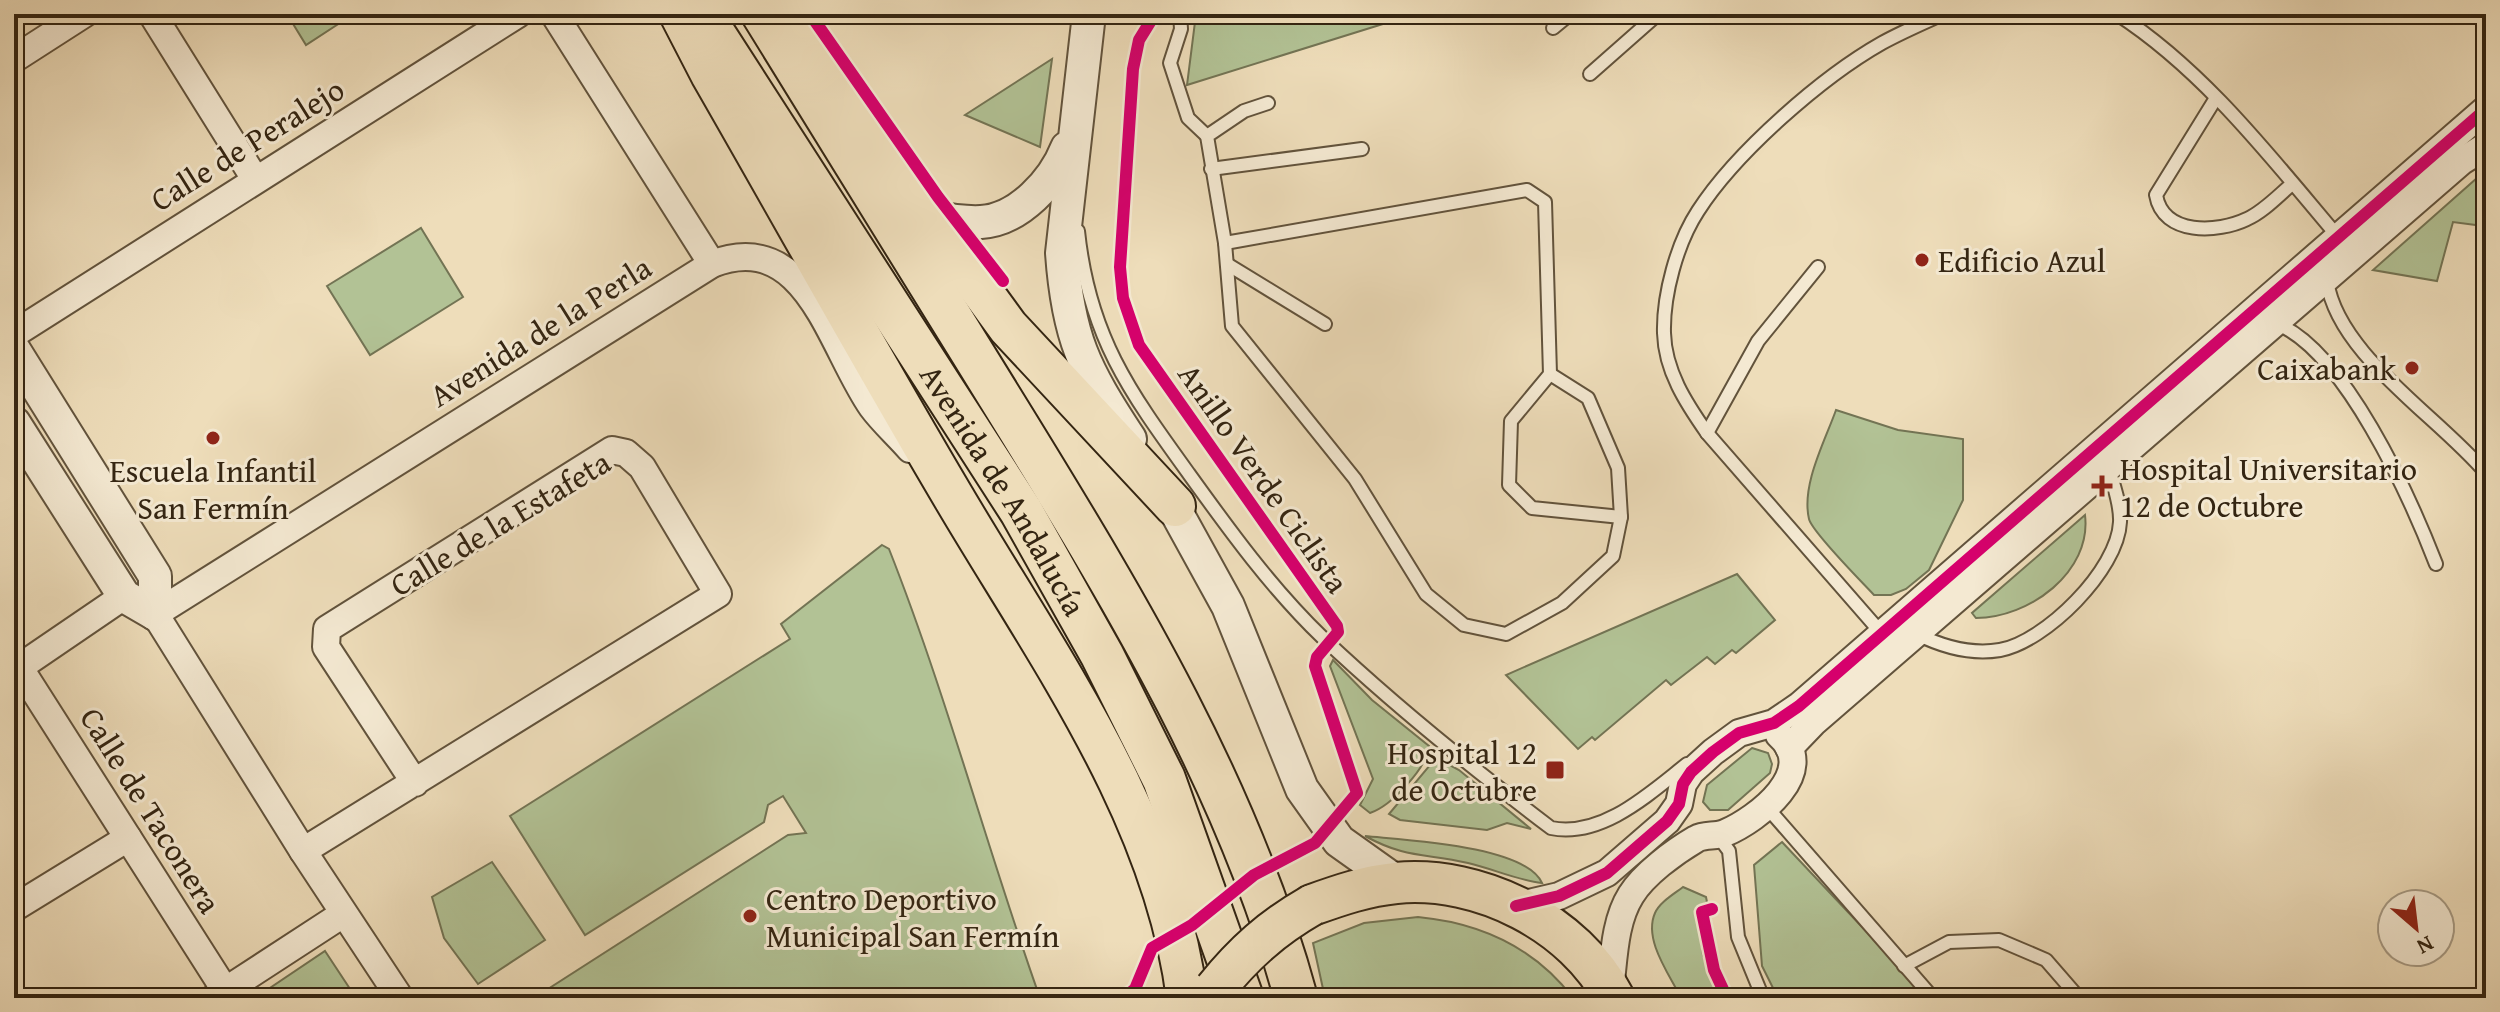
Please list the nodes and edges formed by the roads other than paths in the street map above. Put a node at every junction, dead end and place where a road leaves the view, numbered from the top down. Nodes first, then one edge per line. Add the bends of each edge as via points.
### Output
1 (84, 14) edge
2 (152, 14) edge
3 (518, 14) edge
4 (554, 14) edge
5 (680, 14) edge
6 (701, 14) edge
7 (763, 14) edge
8 (779, 14) edge
9 (1089, 14) edge
10 (1180, 14) edge
11 (1570, 14) edge
12 (1658, 14) edge
13 (1943, 14) edge
14 (2117, 14) edge
15 (1553, 28) dead end
16 (14, 59) edge
17 (1590, 74) dead end
18 (2216, 98) junction
19 (1268, 103) dead end
20 (2486, 109) edge
21 (1077, 122) junction
22 (1207, 136) junction
23 (2486, 146) edge
24 (1362, 149) dead end
25 (1211, 169) junction
26 (255, 179) junction
27 (1069, 180) junction
28 (2292, 184) junction
29 (931, 217) junction
30 (2340, 239) junction
31 (1225, 243) junction
32 (712, 264) junction
33 (1227, 264) junction
34 (1818, 267) dead end
35 (2326, 278) junction
36 (2275, 323) junction
37 (1325, 324) dead end
38 (14, 334) edge
39 (14, 350) edge
40 (1550, 374) junction
41 (14, 423) edge
42 (1707, 433) junction
43 (2109, 468) junction
44 (2486, 473) edge
45 (953, 497) junction
46 (1175, 506) junction
47 (1621, 517) junction
48 (2436, 564) dead end
49 (155, 576) junction
50 (124, 596) junction
51 (155, 614) junction
52 (1917, 634) junction
53 (1880, 637) junction
54 (16, 665) edge
55 (1763, 726) junction
56 (1789, 748) junction
57 (1713, 752) junction
58 (415, 783) junction
59 (1679, 804) junction
60 (1765, 805) junction
61 (1710, 835) junction
62 (128, 838) junction
63 (303, 851) junction
64 (1398, 883) junction
65 (1516, 906) junction
66 (14, 908) edge
67 (343, 914) junction
68 (1904, 966) junction
69 (1612, 994) edge
70 (223, 996) edge
71 (1214, 996) edge
72 (400, 998) edge
73 (1296, 998) edge
74 (1763, 998) edge
75 (1933, 998) edge
76 (2079, 998) edge

1 - 16 street
2 - 26 street
3 - 26 street, Calle de Peralejo
4 - 32 street
5 - 45 main road
6 - 71 highway, Avenida de Andalucía via 1021,511 1102,655 1164,779
7 - 73 highway, Avenida de Andalucía via 1134,616 1207,758 1251,860
8 - 29 main road
9 - 21 street
10 - 22 lane via 1170,63 1188,118
11 - 15 lane
12 - 17 lane
13 - 42 lane via 1881,43 1801,102 1753,145 1698,211 1669,284 1664,334 1683,398
14 - 18 lane via 2158,41
18 - 28 lane
18 - 28 lane via 2156,195 2163,213 2182,225 2217,228 2248,219
19 - 22 lane via 1244,111
20 - 30 street
21 - 27 street
21 - 29 street via 1059,168 1011,212 984,222
22 - 25 lane
23 - 35 street
24 - 25 lane
25 - 31 lane
26 - 38 street, Calle de Peralejo
27 - 46 street via 1062,253 1072,334 1109,406
27 - 57 lane via 1097,327 1122,378 1247,554 1323,637 1411,717 1551,828 1568,831 1607,820 1690,761
28 - 30 lane
29 - 46 main road via 1008,327
30 - 53 street
31 - 33 lane
31 - 40 lane via 1527,190 1545,202
32 - 45 street via 735,255 768,258 793,275 873,408
32 - 51 street, Avenida de la Perla
33 - 37 lane
33 - 47 lane via 1232,326 1355,479 1426,594 1464,625 1506,634 1562,603 1613,556
34 - 42 lane via 1758,341
35 - 36 street
35 - 44 lane via 2330,302 2363,353
36 - 43 street
36 - 48 lane via 2295,331 2334,371 2409,494
39 - 49 street
40 - 47 lane via 1588,398 1618,468
40 - 47 lane via 1511,421 1509,485 1532,508
41 - 50 street
42 - 53 lane
43 - 52 street
43 - 52 lane via 2120,522 2115,546 2086,590 2048,625 2002,650 1972,652
45 - 71 main road via 1129,804 1181,949
46 - 64 street via 1228,606 1302,789 1339,841
49 - 50 street
49 - 51 street
50 - 51 street
50 - 54 street
51 - 63 street
52 - 56 street
53 - 55 street via 1799,706
54 - 62 street, Calle de Taconera
55 - 56 street
55 - 57 street via 1739,733
56 - 60 street via 1793,773
57 - 59 street via 1683,784
58 - 58 street, Calle de la Estafeta via 326,647 327,629 612,450 626,453 642,467 718,594
58 - 63 street, Calle de la Estafeta
59 - 61 street via 1688,826
59 - 65 street via 1667,821 1596,880
60 - 61 street
60 - 68 lane
61 - 69 street via 1658,868 1630,896 1618,929
61 - 74 lane via 1729,851 1738,937
62 - 66 street
62 - 70 street, Calle de Taconera
63 - 67 street
64 - 65 main road via 1438,884
64 - 71 main road, bridge via 1354,890 1312,905 1275,927 1242,955
65 - 69 main road via 1584,956
67 - 70 street
67 - 72 street
68 - 75 lane
68 - 76 lane via 1949,942 1999,940 2046,960

